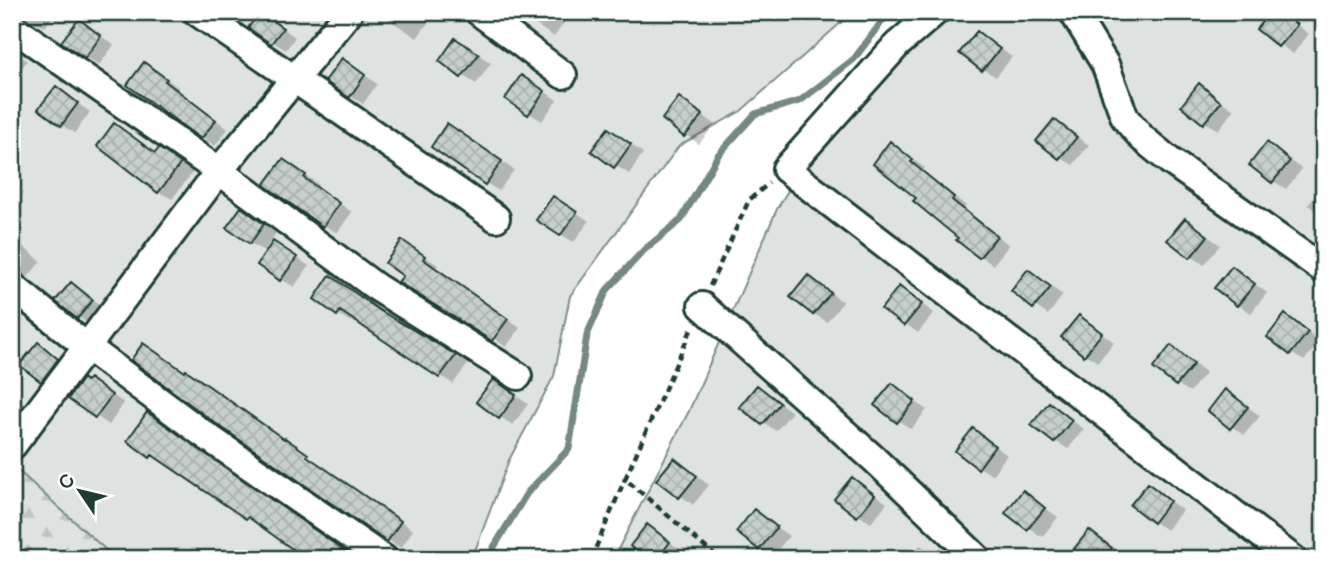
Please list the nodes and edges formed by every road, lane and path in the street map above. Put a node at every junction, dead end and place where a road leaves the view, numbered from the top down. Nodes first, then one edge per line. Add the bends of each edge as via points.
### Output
1 (197, 12) edge
2 (349, 12) edge
3 (479, 12) edge
4 (935, 12) edge
5 (1073, 12) edge
6 (12, 27) edge
7 (564, 75) dead end
8 (293, 79) junction
9 (786, 169) junction
10 (219, 171) junction
11 (496, 218) dead end
12 (1324, 270) edge
13 (12, 286) edge
14 (702, 306) junction
15 (87, 347) junction
16 (517, 376) dead end
17 (13, 445) edge
18 (625, 479) junction
19 (384, 559) edge
20 (591, 559) edge
21 (719, 559) edge
22 (978, 559) edge
23 (1293, 559) edge

1 - 8 lane
2 - 8 lane
3 - 7 lane
4 - 9 lane via 897,45
5 - 12 lane via 1105,64 1125,118 1142,138
6 - 10 lane
8 - 10 lane
8 - 11 lane
9 - 14 path via 749,200
9 - 23 lane
10 - 15 lane
10 - 16 lane via 376,287
13 - 15 lane
14 - 18 path
14 - 22 lane
15 - 17 lane
15 - 19 lane
18 - 20 path
18 - 21 path

